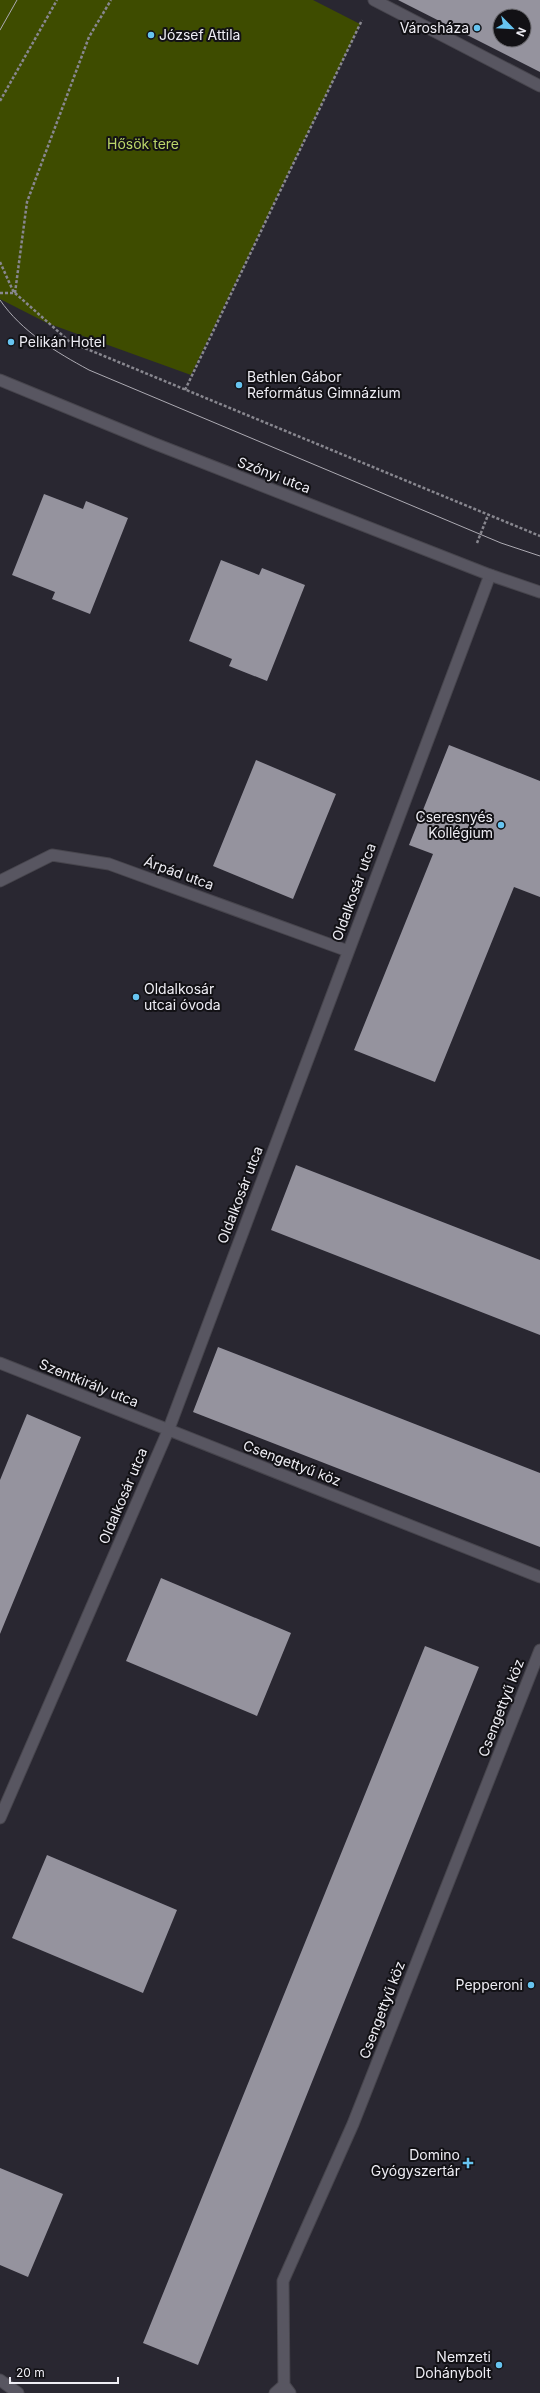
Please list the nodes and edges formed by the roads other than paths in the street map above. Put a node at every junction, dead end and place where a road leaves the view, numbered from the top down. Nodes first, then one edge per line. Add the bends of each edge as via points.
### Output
1 (374, 0) edge
2 (540, 86) edge
3 (0, 380) edge
4 (490, 575) junction
5 (540, 592) edge
6 (0, 881) edge
7 (348, 951) junction
8 (0, 1362) edge
9 (168, 1431) junction
10 (540, 1577) edge
11 (540, 1650) edge
12 (0, 1818) edge
13 (0, 2380) edge
14 (287, 2389) edge
15 (18, 2393) edge
16 (275, 2393) edge

1 - 2 street
3 - 4 street, Szőnyi utca
4 - 5 street, Szőnyi utca
4 - 7 street, Oldalkosár utca
6 - 7 street, Árpád utca via 52,855 109,864
7 - 9 street, Oldalkosár utca
8 - 9 street, Szentkirály utca
9 - 10 street, Csengettyű köz
9 - 12 street, Oldalkosár utca
11 - 14 street, Csengettyű köz via 353,2124 283,2281
13 - 15 street
14 - 16 street

